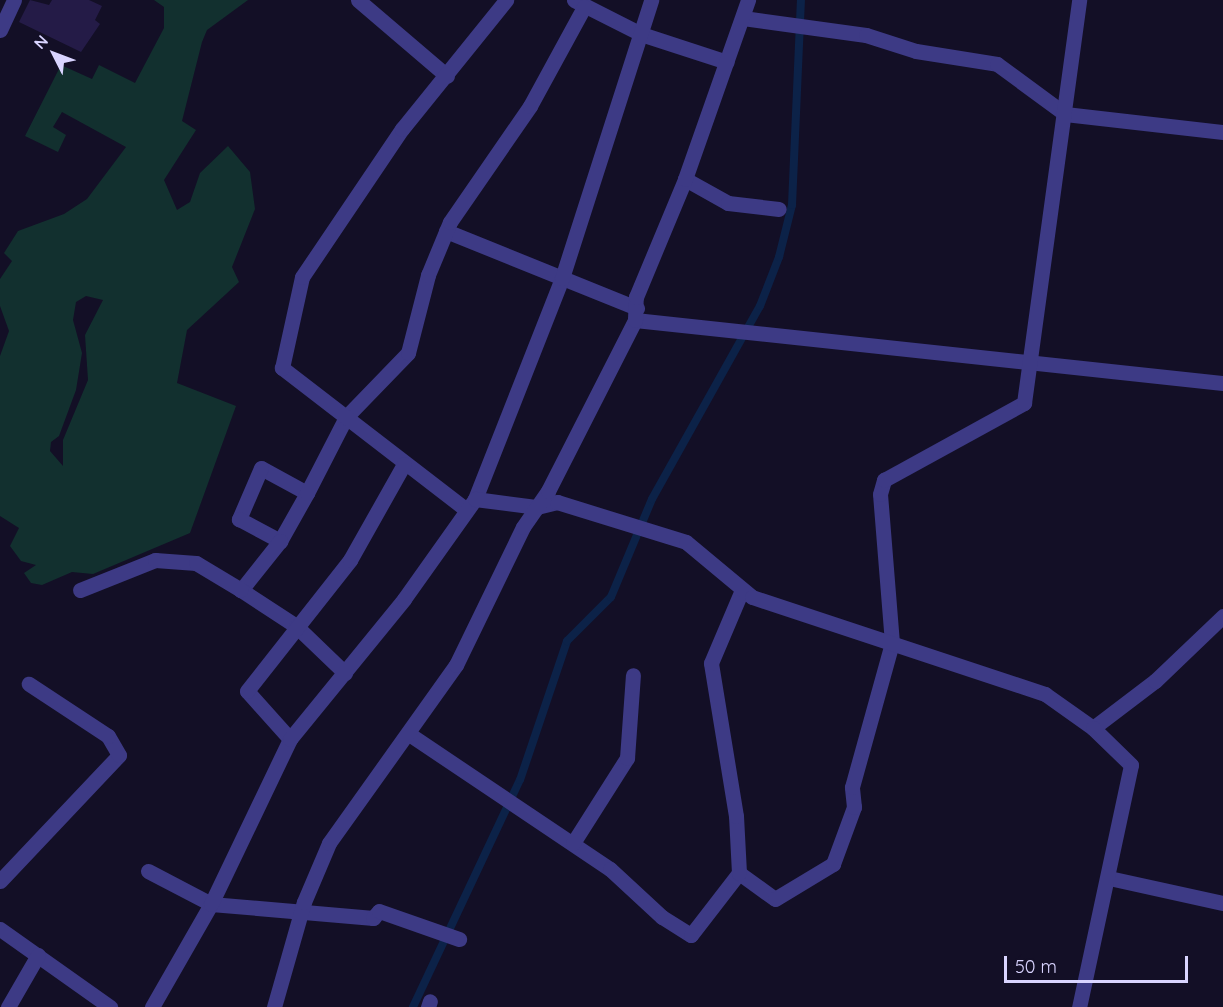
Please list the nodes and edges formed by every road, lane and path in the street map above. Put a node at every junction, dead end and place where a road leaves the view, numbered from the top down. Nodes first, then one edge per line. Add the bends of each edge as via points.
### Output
1 (14, 0) edge
2 (358, 0) edge
3 (506, 0) edge
4 (651, 0) edge
5 (748, 0) edge
6 (1079, 0) edge
7 (579, 4) edge
8 (743, 18) junction
9 (0, 30) edge
10 (641, 34) junction
11 (727, 62) junction
12 (447, 76) junction
13 (1065, 114) junction
14 (1223, 132) edge
15 (686, 179) junction
16 (779, 209) dead end
17 (446, 231) junction
18 (562, 278) junction
19 (636, 314) junction
20 (1034, 360) junction
21 (1223, 383) edge
22 (346, 417) junction
23 (404, 464) junction
24 (307, 493) junction
25 (469, 503) junction
26 (537, 507) junction
27 (280, 541) junction
28 (80, 590) dead end
29 (241, 590) junction
30 (742, 590) junction
31 (1223, 616) edge
32 (296, 626) junction
33 (892, 643) junction
34 (345, 673) junction
35 (633, 675) dead end
36 (29, 684) dead end
37 (1093, 728) junction
38 (409, 734) junction
39 (290, 739) junction
40 (573, 843) junction
41 (148, 870) dead end
42 (739, 873) junction
43 (1109, 878) junction
44 (0, 881) edge
45 (1223, 903) edge
46 (211, 904) junction
47 (300, 915) junction
48 (0, 929) edge
49 (459, 939) dead end
50 (38, 955) junction
51 (85, 1000) edge
52 (8, 1007) edge
53 (110, 1007) edge
54 (152, 1007) edge
55 (274, 1007) edge
56 (1079, 1007) edge

1 - 9 street
2 - 12 street
3 - 12 street
4 - 10 street
5 - 8 street
6 - 13 street
7 - 10 street
7 - 17 street via 530,106
8 - 11 street
8 - 13 street via 997,64
10 - 11 street
10 - 18 street
11 - 15 street
12 - 22 street via 402,129 302,277 282,368
13 - 14 street
13 - 20 street
15 - 16 street via 728,203
15 - 19 street via 636,297
17 - 18 street
17 - 22 street via 428,275 408,353
18 - 19 street
18 - 25 street
19 - 20 street via 730,329
19 - 26 street
20 - 21 street via 1057,369
20 - 33 street via 1024,403 884,480 880,494
22 - 23 street
22 - 24 street
23 - 25 street
23 - 32 street via 350,560
24 - 27 street
24 - 27 street via 261,468 239,519
25 - 26 street
25 - 34 street via 404,599
26 - 30 street via 557,502 686,542
26 - 38 street via 460,658
27 - 29 street
28 - 29 street via 154,560 196,563
29 - 32 street
30 - 33 street
30 - 42 street via 711,663 736,816
31 - 37 street via 1155,681
32 - 34 street
32 - 39 street via 247,691
33 - 37 street via 1046,694
33 - 42 street via 852,787 854,807 833,864 775,899
34 - 39 street
35 - 40 street via 627,758
36 - 44 street via 108,736 119,755
37 - 43 street via 1131,765
38 - 40 street via 496,797 525,809
38 - 47 street via 329,843
39 - 46 street
40 - 42 street via 691,935
41 - 46 street
43 - 45 street
43 - 56 street
46 - 47 street
46 - 54 street
47 - 49 street via 374,918 379,910
47 - 55 street
48 - 50 street
50 - 51 street
50 - 52 street
51 - 53 street

